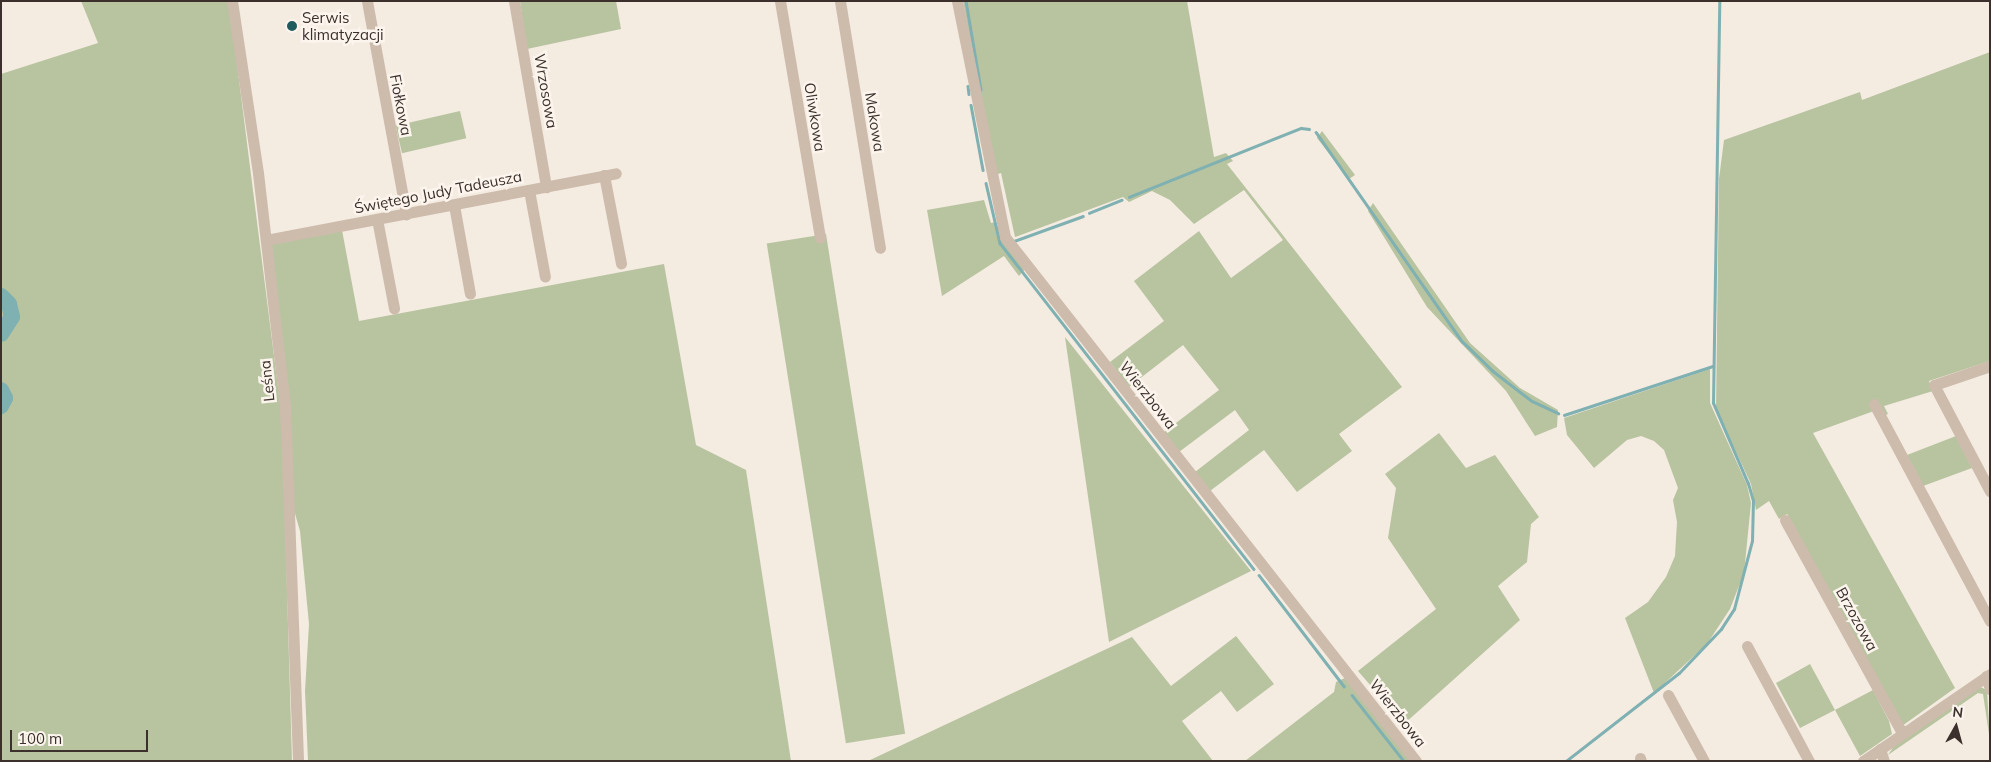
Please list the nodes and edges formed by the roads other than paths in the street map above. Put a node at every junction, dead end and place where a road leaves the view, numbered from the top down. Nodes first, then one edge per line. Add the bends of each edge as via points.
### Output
1 (232, 1) edge
2 (367, 1) edge
3 (514, 1) edge
4 (780, 1) edge
5 (840, 1) edge
6 (957, 1) edge
7 (616, 173) dead end
8 (604, 175) junction
9 (546, 187) junction
10 (529, 190) junction
11 (454, 205) junction
12 (406, 214) junction
13 (377, 219) junction
14 (820, 238) dead end
15 (266, 240) junction
16 (880, 248) dead end
17 (621, 263) dead end
18 (545, 277) dead end
19 (470, 294) dead end
20 (394, 308) dead end
21 (1990, 366) edge
22 (1874, 404) dead end
23 (1990, 491) edge
24 (1785, 520) dead end
25 (1990, 621) edge
26 (1747, 646) dead end
27 (1988, 675) edge
28 (1990, 689) edge
29 (1668, 695) dead end
30 (1902, 733) junction
31 (1880, 749) junction
32 (298, 761) edge
33 (1416, 761) edge
34 (1704, 761) edge
35 (1809, 761) edge
36 (1863, 761) edge
37 (1884, 761) edge

1 - 15 street, Leśna
2 - 12 street, Fiołkowa
3 - 9 street, Wrzosowa
4 - 14 street, Oliwkowa
5 - 16 street, Makowa
6 - 33 street, Wierzbowa via 1005,237
7 - 8 street, Świętego Judy Tadeusza
8 - 9 street, Świętego Judy Tadeusza
8 - 17 street
9 - 10 street, Świętego Judy Tadeusza
10 - 11 street, Świętego Judy Tadeusza
10 - 18 street
11 - 12 street, Świętego Judy Tadeusza
11 - 19 street
12 - 13 street, Świętego Judy Tadeusza
13 - 15 street, Świętego Judy Tadeusza
13 - 20 street
15 - 32 street, Leśna via 285,405
21 - 23 street via 1934,385
22 - 25 street
24 - 30 street, Brzozowa
26 - 35 street
27 - 28 street
27 - 30 street
29 - 34 street
30 - 31 street
31 - 36 street
31 - 37 street

